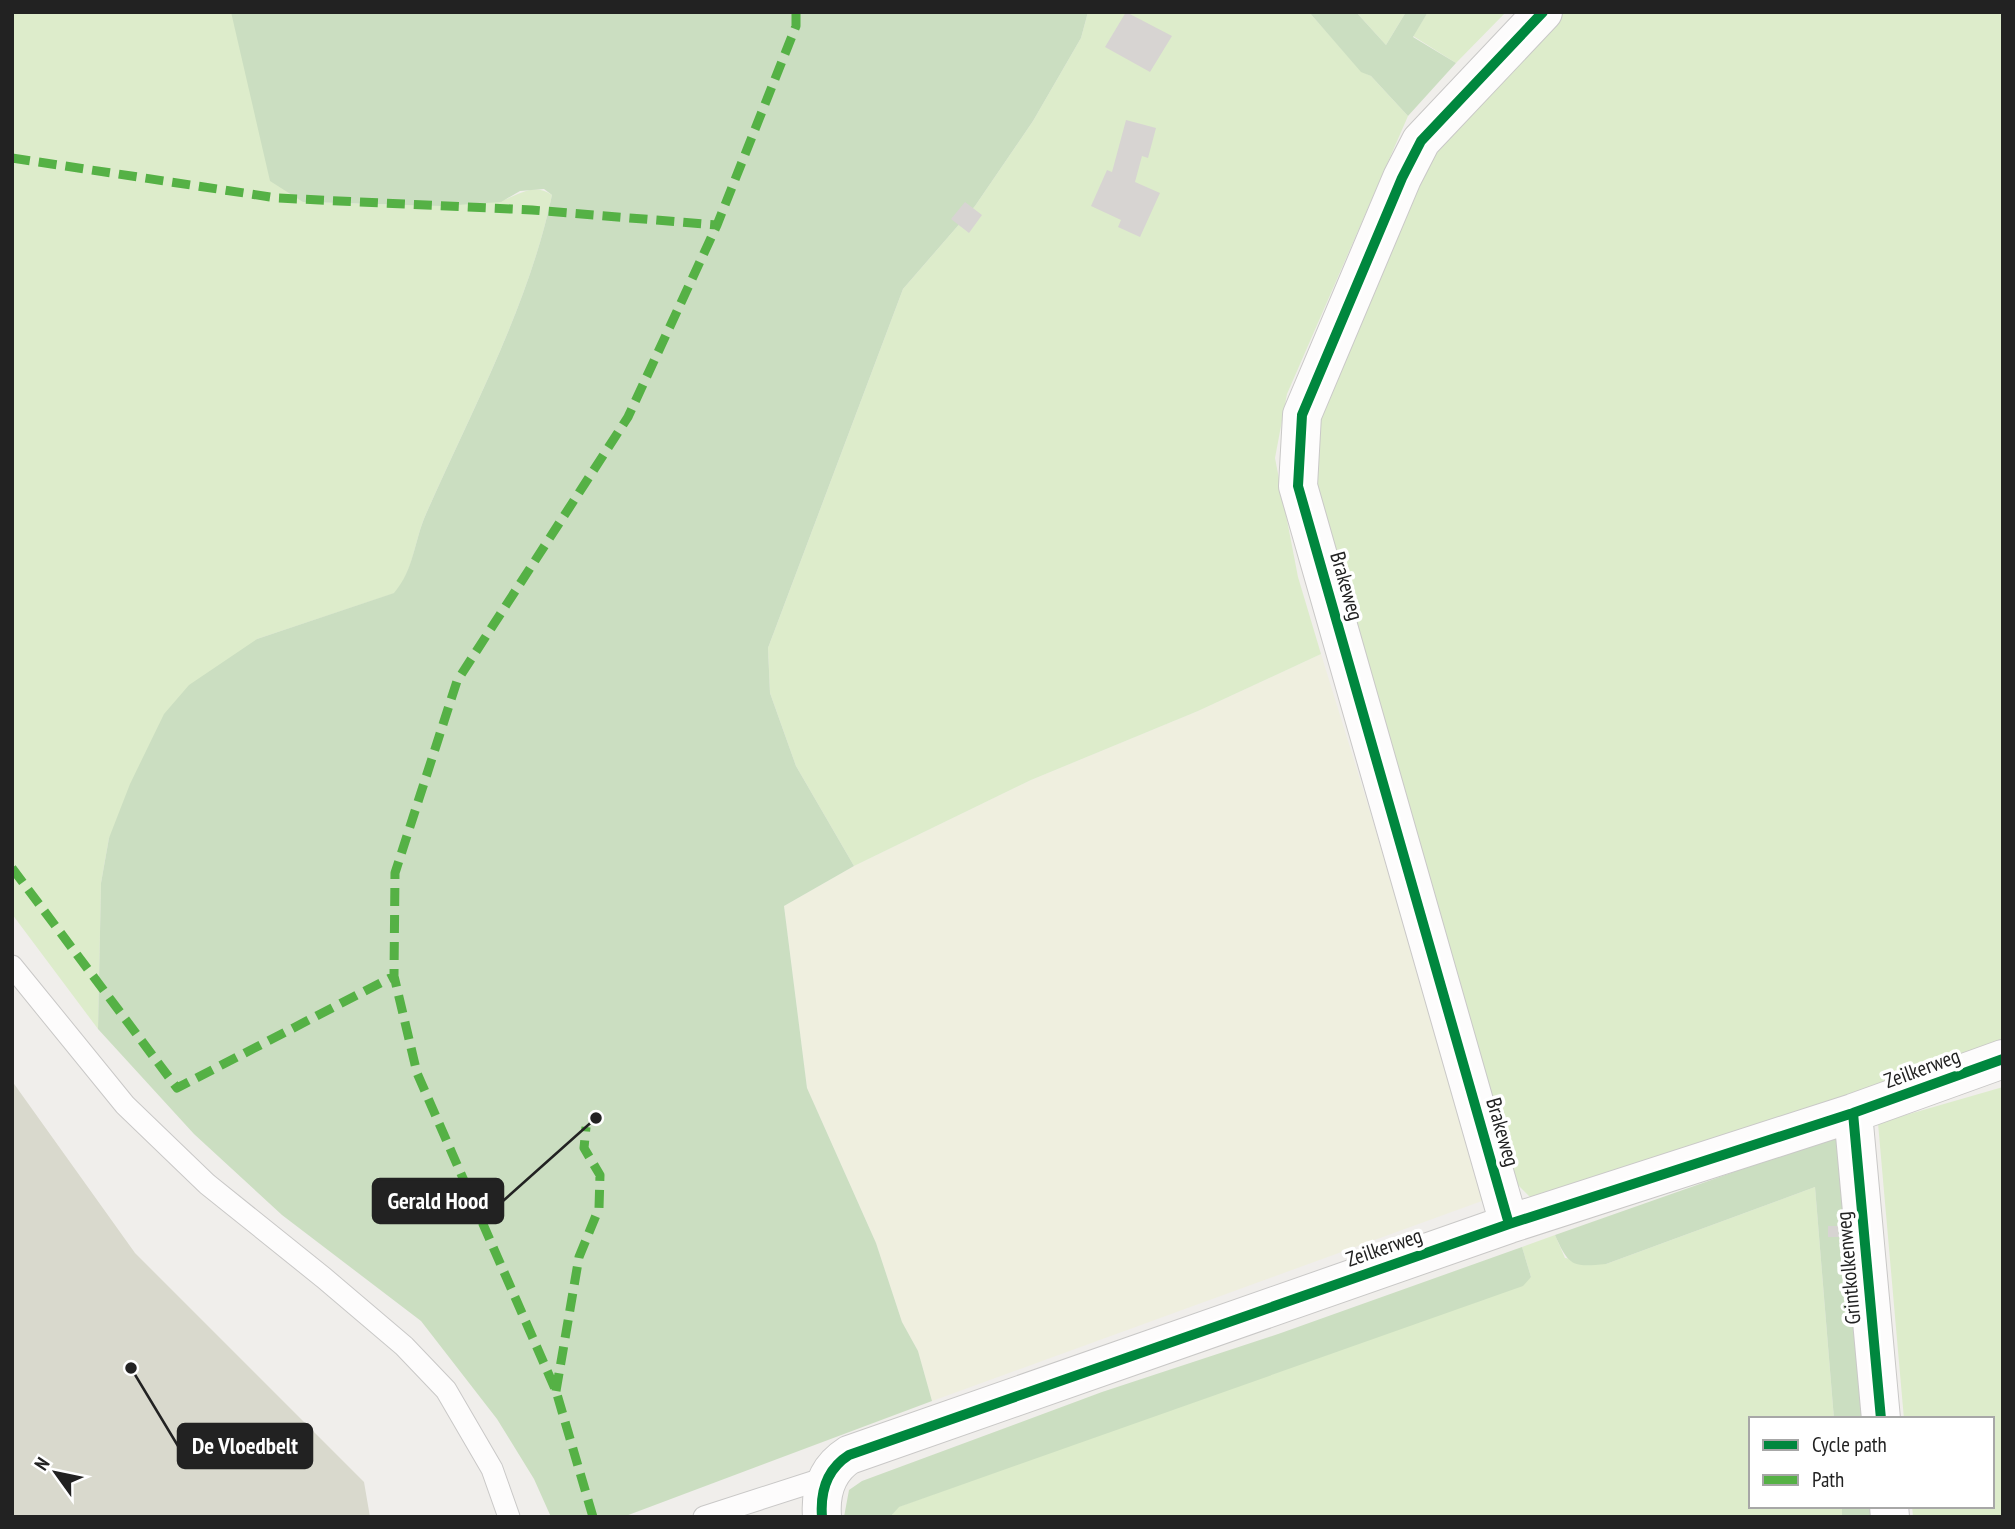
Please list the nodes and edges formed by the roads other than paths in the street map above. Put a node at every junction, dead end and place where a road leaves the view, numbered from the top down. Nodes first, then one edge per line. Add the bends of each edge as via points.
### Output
1 (1543, 12) edge
2 (12, 965) edge
3 (2003, 1059) edge
4 (1853, 1113) junction
5 (1509, 1224) junction
6 (1881, 1417) edge
7 (828, 1477) junction
8 (509, 1517) edge
9 (704, 1517) edge
10 (822, 1517) edge

1 - 5 street, Brakeweg via 1421,141 1302,415 1298,459 1298,486
2 - 8 lane via 134,1114 207,1184 404,1346 446,1390 492,1469
3 - 4 street, Zeilkerweg
4 - 5 street, Zeilkerweg
4 - 6 street, Grintkolkenweg
5 - 7 street, Zeilkerweg via 849,1455
7 - 9 lane
7 - 10 street

